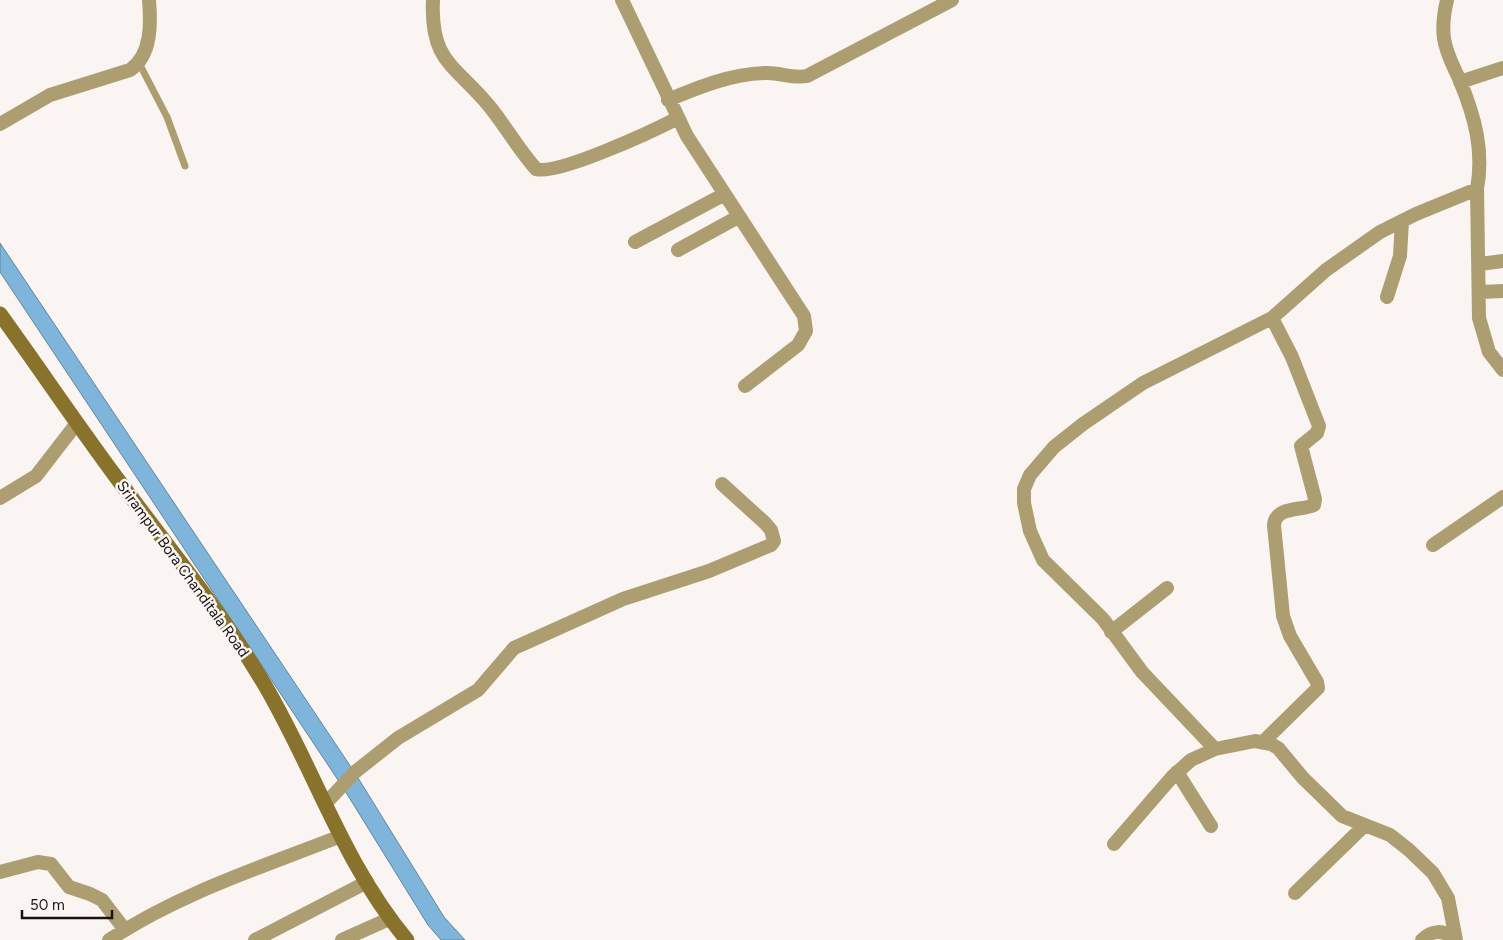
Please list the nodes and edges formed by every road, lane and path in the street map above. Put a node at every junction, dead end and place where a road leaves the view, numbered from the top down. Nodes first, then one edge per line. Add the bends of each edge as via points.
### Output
1 (149, 0) edge
2 (433, 0) edge
3 (622, 0) edge
4 (952, 0) edge
5 (1446, 0) edge
6 (139, 63) junction
7 (1503, 68) edge
8 (1460, 82) junction
9 (668, 100) junction
10 (678, 118) junction
11 (0, 124) edge
12 (185, 166) dead end
13 (1477, 189) junction
14 (723, 195) junction
15 (738, 217) junction
16 (1402, 221) junction
17 (635, 242) dead end
18 (678, 250) dead end
19 (1503, 261) edge
20 (1480, 264) junction
21 (1503, 291) edge
22 (1481, 292) junction
23 (1387, 297) dead end
24 (0, 314) edge
25 (1272, 318) junction
26 (1503, 370) edge
27 (745, 386) dead end
28 (77, 423) junction
29 (722, 484) dead end
30 (1503, 497) edge
31 (0, 498) edge
32 (1433, 545) dead end
33 (1167, 588) dead end
34 (1111, 632) junction
35 (1263, 742) junction
36 (1215, 749) junction
37 (1177, 772) junction
38 (326, 803) junction
39 (1211, 826) dead end
40 (1364, 826) junction
41 (341, 836) junction
42 (1114, 844) dead end
43 (0, 872) edge
44 (367, 882) junction
45 (1295, 892) dead end
46 (390, 919) junction
47 (125, 930) junction
48 (1456, 939) edge
49 (109, 940) edge
50 (255, 940) edge
51 (342, 940) edge
52 (407, 940) edge
53 (1422, 940) edge

1 - 6 street via 151,28
2 - 10 street via 434,34 442,54 486,103 536,169 547,169 612,148
3 - 9 street
4 - 9 street via 807,76 768,73 734,77
5 - 8 street via 1443,36
6 - 11 street via 130,70 50,95
6 - 12 lane via 167,118
7 - 8 street
8 - 13 street via 1479,144 1481,162
9 - 10 street
10 - 14 street
13 - 16 street
13 - 20 street
14 - 15 street
14 - 17 street
15 - 18 street
15 - 27 street via 804,316 806,325 798,345
16 - 23 street via 1400,256
16 - 25 street via 1380,232 1326,270
19 - 20 street
20 - 22 street
21 - 22 street
22 - 26 street via 1481,330 1489,352
24 - 28 street, Srirampur Bora Chanditala Road
25 - 34 street via 1143,383 1062,441 1030,475 1024,489 1024,503 1036,547 1043,560 1094,609
25 - 35 street via 1292,357 1319,426 1318,433 1301,446 1314,505 1280,514 1274,525 1283,616 1318,688
28 - 31 street via 36,476
28 - 38 street, Srirampur Bora Chanditala Road via 240,644
29 - 38 street via 771,530 774,541 771,545 709,571 623,599 531,639 508,654 478,690 398,738 355,772
30 - 32 street
33 - 34 street
34 - 36 street via 1142,672
35 - 36 street
35 - 40 street via 1278,748 1342,816
36 - 37 street via 1191,760
37 - 39 street
37 - 42 street
38 - 41 street, Srirampur Bora Chanditala Road
40 - 45 street
40 - 48 street via 1390,836 1433,873 1448,898
41 - 44 street, Srirampur Bora Chanditala Road
41 - 47 street via 196,893
43 - 47 street via 38,862 51,864 69,887 102,900
44 - 46 street, Srirampur Bora Chanditala Road
44 - 50 street
46 - 51 street
46 - 52 street, Srirampur Bora Chanditala Road
47 - 49 street
48 - 53 street via 1435,931

